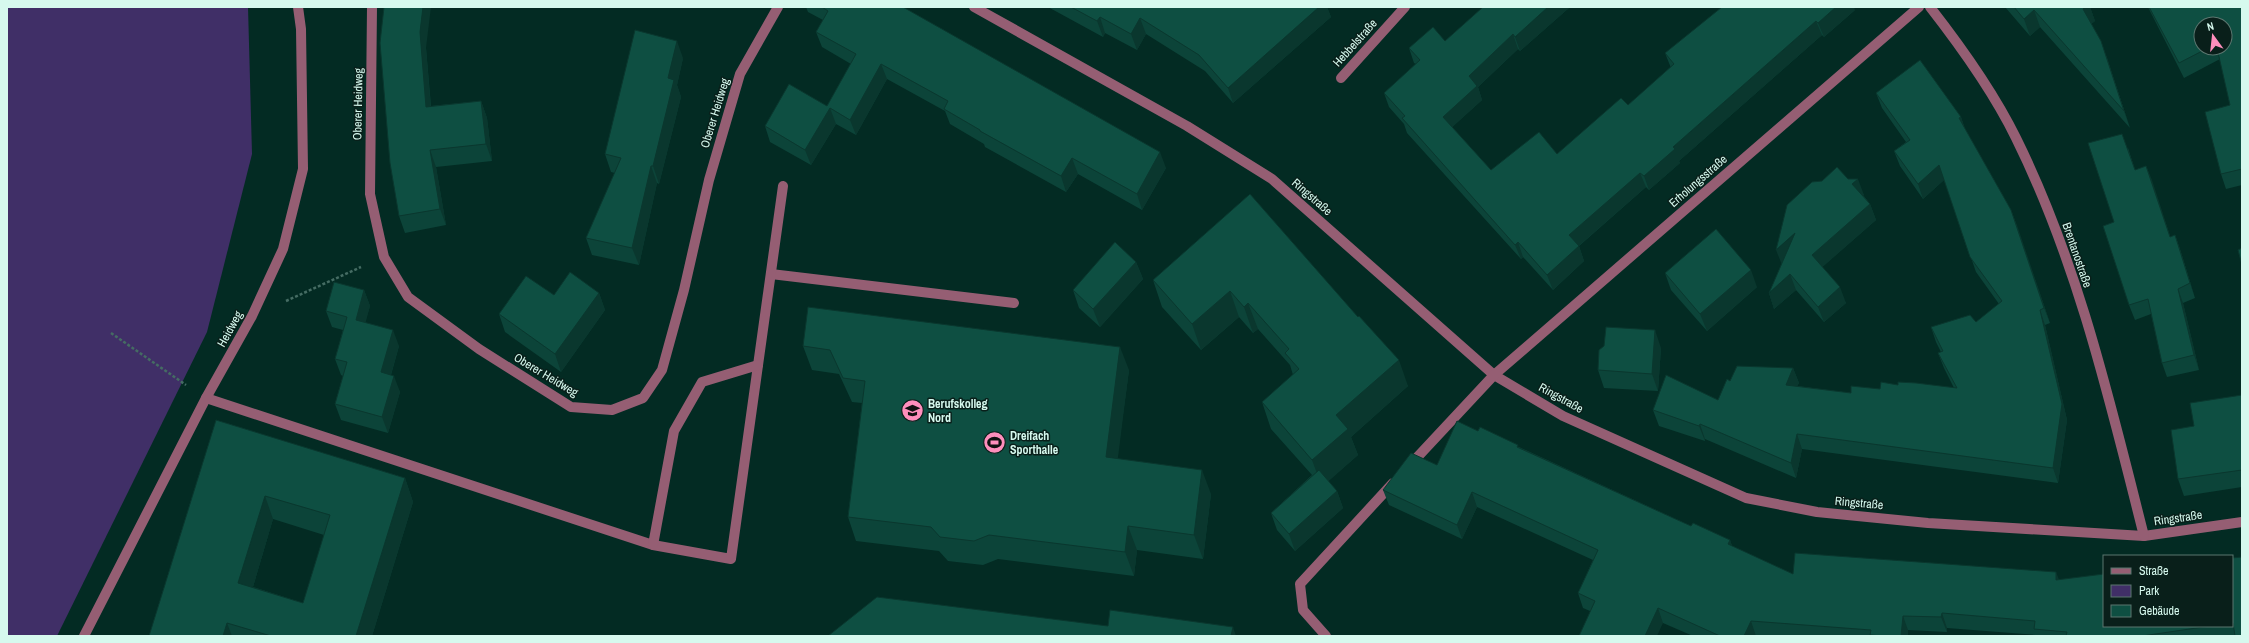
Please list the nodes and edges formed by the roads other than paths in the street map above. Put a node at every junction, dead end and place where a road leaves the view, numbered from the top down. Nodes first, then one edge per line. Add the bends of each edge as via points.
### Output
1 (298, 7) edge
2 (372, 7) edge
3 (778, 7) edge
4 (974, 7) edge
5 (1404, 7) edge
6 (1919, 7) edge
7 (1930, 7) edge
8 (1341, 78) dead end
9 (783, 186) dead end
10 (771, 274) junction
11 (1014, 303) dead end
12 (758, 365) junction
13 (1494, 375) junction
14 (206, 398) junction
15 (2242, 522) edge
16 (2144, 536) junction
17 (653, 545) junction
18 (84, 636) edge
19 (1326, 636) edge

1 - 14 street, Heidweg via 301,29 303,169 282,249 252,316
2 - 3 street, Oberer Heidweg via 370,194 384,257 408,297 479,349 571,407 612,410 643,398 662,370 684,290 709,180 740,74
4 - 13 street, Ringstraße via 1187,126 1272,179
5 - 8 street, Hebbelstraße
6 - 13 street, Erholungsstraße
7 - 16 street, Brentanostraße via 1966,54 2016,138 2061,242 2100,366
9 - 10 street
10 - 11 street
10 - 12 street
12 - 17 street via 702,382 674,430
12 - 17 street via 731,559
13 - 16 street, Ringstraße via 1563,416 1746,498 1818,512 1936,523
13 - 19 street, Erholungsstraße via 1300,584 1303,610
14 - 17 street
14 - 18 street, Heidweg
15 - 16 street, Ringstraße

